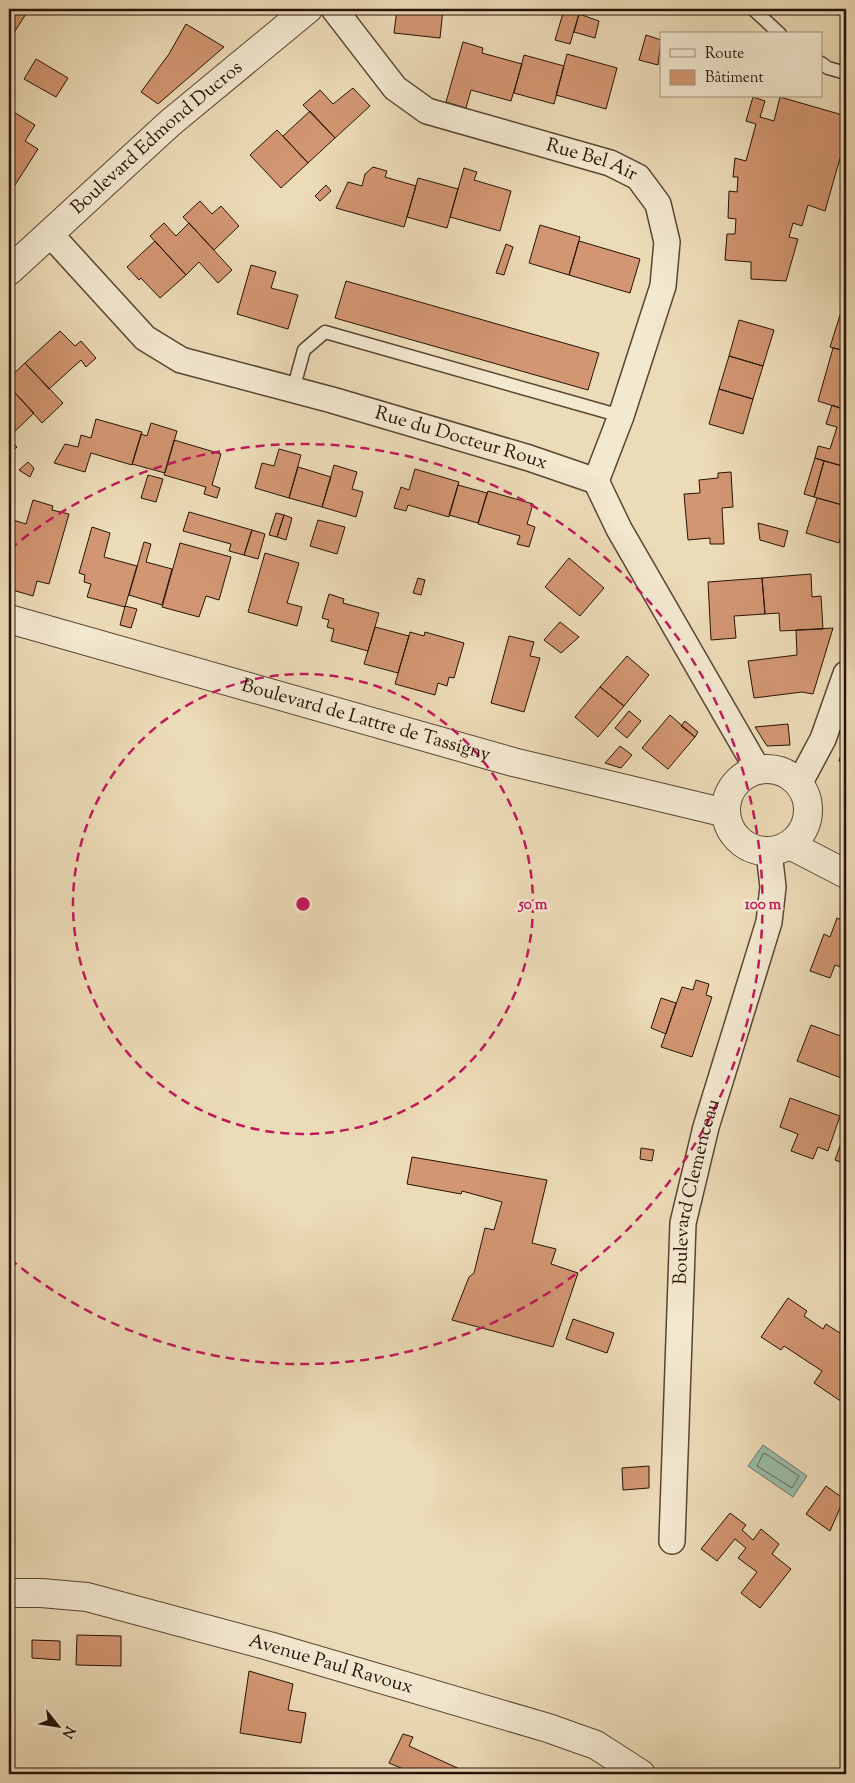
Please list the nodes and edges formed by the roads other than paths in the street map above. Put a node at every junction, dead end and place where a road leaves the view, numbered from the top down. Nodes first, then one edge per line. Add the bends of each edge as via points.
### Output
1 (308, 9) edge
2 (334, 9) edge
3 (753, 9) edge
4 (778, 32) edge
5 (822, 64) edge
6 (846, 73) edge
7 (50, 234) junction
8 (9, 271) edge
9 (294, 390) junction
10 (620, 416) junction
11 (596, 481) junction
12 (9, 619) edge
13 (846, 674) edge
14 (758, 770) junction
15 (799, 784) junction
16 (726, 812) junction
17 (779, 848) junction
18 (846, 874) edge
19 (672, 1541) dead end
20 (9, 1593) edge
21 (635, 1772) edge

1 - 7 street, Boulevard Edmond Ducros via 170,123
2 - 10 street, Rue Bel Air via 395,88 427,110 610,163 638,177 658,204 667,242 663,286
3 - 4 lane
5 - 6 lane
7 - 8 street, Boulevard Edmond Ducros
7 - 9 street, Rue du Docteur Roux via 146,338 181,360
9 - 10 lane via 304,350 325,332
9 - 11 street, Rue du Docteur Roux via 529,458
10 - 11 street, Rue Bel Air
11 - 14 street via 619,529
12 - 16 street, Boulevard de Lattre de Tassigny via 513,762
13 - 15 street via 823,739
14 - 15 street via 773,769 787,774
14 - 16 street via 745,775 734,785 727,798
15 - 17 street via 806,796 806,823 800,835
16 - 17 street via 732,833 739,841 748,847
17 - 18 street
17 - 19 street, Boulevard Clemenceau via 769,922 706,1127 683,1223
20 - 21 street, Avenue Paul Ravoux via 87,1596 177,1620 548,1728 596,1746

